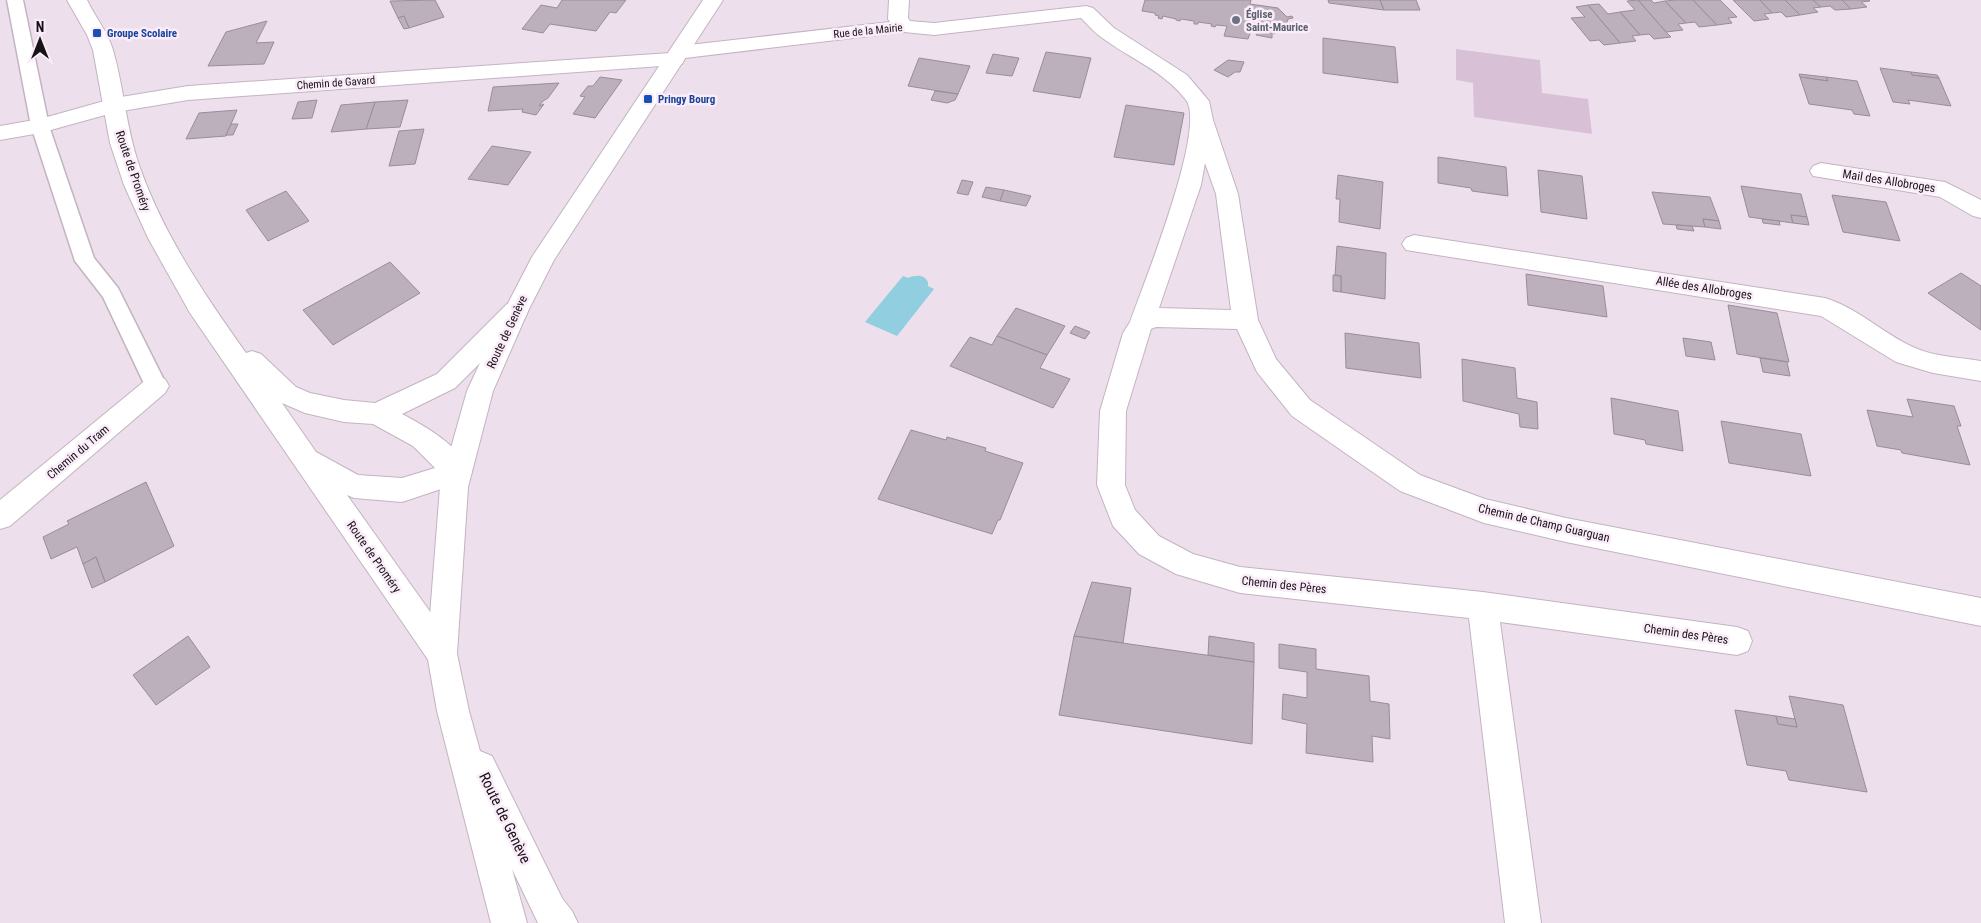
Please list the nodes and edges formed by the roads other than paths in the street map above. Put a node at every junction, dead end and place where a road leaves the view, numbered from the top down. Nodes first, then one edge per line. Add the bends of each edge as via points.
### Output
1 (15, 0) edge
2 (77, 0) edge
3 (713, 0) edge
4 (898, 0) edge
5 (1092, 6) edge
6 (904, 26) junction
7 (678, 56) junction
8 (115, 105) junction
9 (1202, 120) junction
10 (40, 126) junction
11 (0, 134) edge
12 (1822, 171) dead end
13 (1981, 210) edge
14 (1414, 244) dead end
15 (199, 306) junction
16 (516, 311) junction
17 (1245, 320) junction
18 (1142, 322) junction
19 (1981, 371) edge
20 (156, 386) joint
21 (377, 414) junction
22 (305, 459) junction
23 (458, 472) junction
24 (0, 517) edge
25 (1483, 606) junction
26 (1981, 612) edge
27 (1737, 641) dead end
28 (442, 654) junction
29 (453, 711) junction
30 (509, 923) edge
31 (560, 923) edge
32 (1522, 923) edge

1 - 10 lane
2 - 8 street, Route de Proméry via 97,33
3 - 7 street, Route de Genève
4 - 6 street via 898,19
5 - 6 street, Rue de la Mairie via 934,29
5 - 9 street, Chemin de Champ Guarguan via 1107,32 1190,89 1198,101
6 - 7 street, Rue de la Mairie
7 - 8 street, Chemin de Gavard via 188,93
7 - 16 street, Route de Genève via 544,257
8 - 10 street, Chemin de Gavard
8 - 15 street, Route de Proméry via 128,165 146,212
9 - 17 street, Chemin de Champ Guarguan via 1227,194
9 - 18 street, Chemin des Pères via 1190,185
10 - 11 street, Chemin de Gavard
10 - 20 lane via 85,261 112,293
12 - 13 street, Mail des Allobroges via 1945,190
14 - 19 street, Allée des Allobroges via 1825,307 1847,317 1905,354
15 - 21 street, Route de Proméry via 287,394 305,402 344,411
15 - 22 street, Route de Proméry
16 - 21 street via 446,380
16 - 23 street, Route de Genève via 480,391
17 - 18 street via 1154,317
17 - 26 street, Chemin de Champ Guarguan via 1266,365 1302,408 1410,483 1484,511 1566,530
18 - 25 street, Chemin des Pères via 1113,411 1111,484 1123,517 1149,545 1186,565 1240,580
20 - 24 street, Chemin du Tram
21 - 23 street, Route de Proméry via 423,438
22 - 23 street, Route de Proméry via 354,486 402,490
22 - 28 street, Route de Proméry
23 - 28 street, Route de Genève via 454,487
25 - 27 street, Chemin des Pères
25 - 32 street
28 - 29 street, Route de Genève
29 - 30 street, Route de Genève
29 - 31 street, Route de Genève via 550,910

